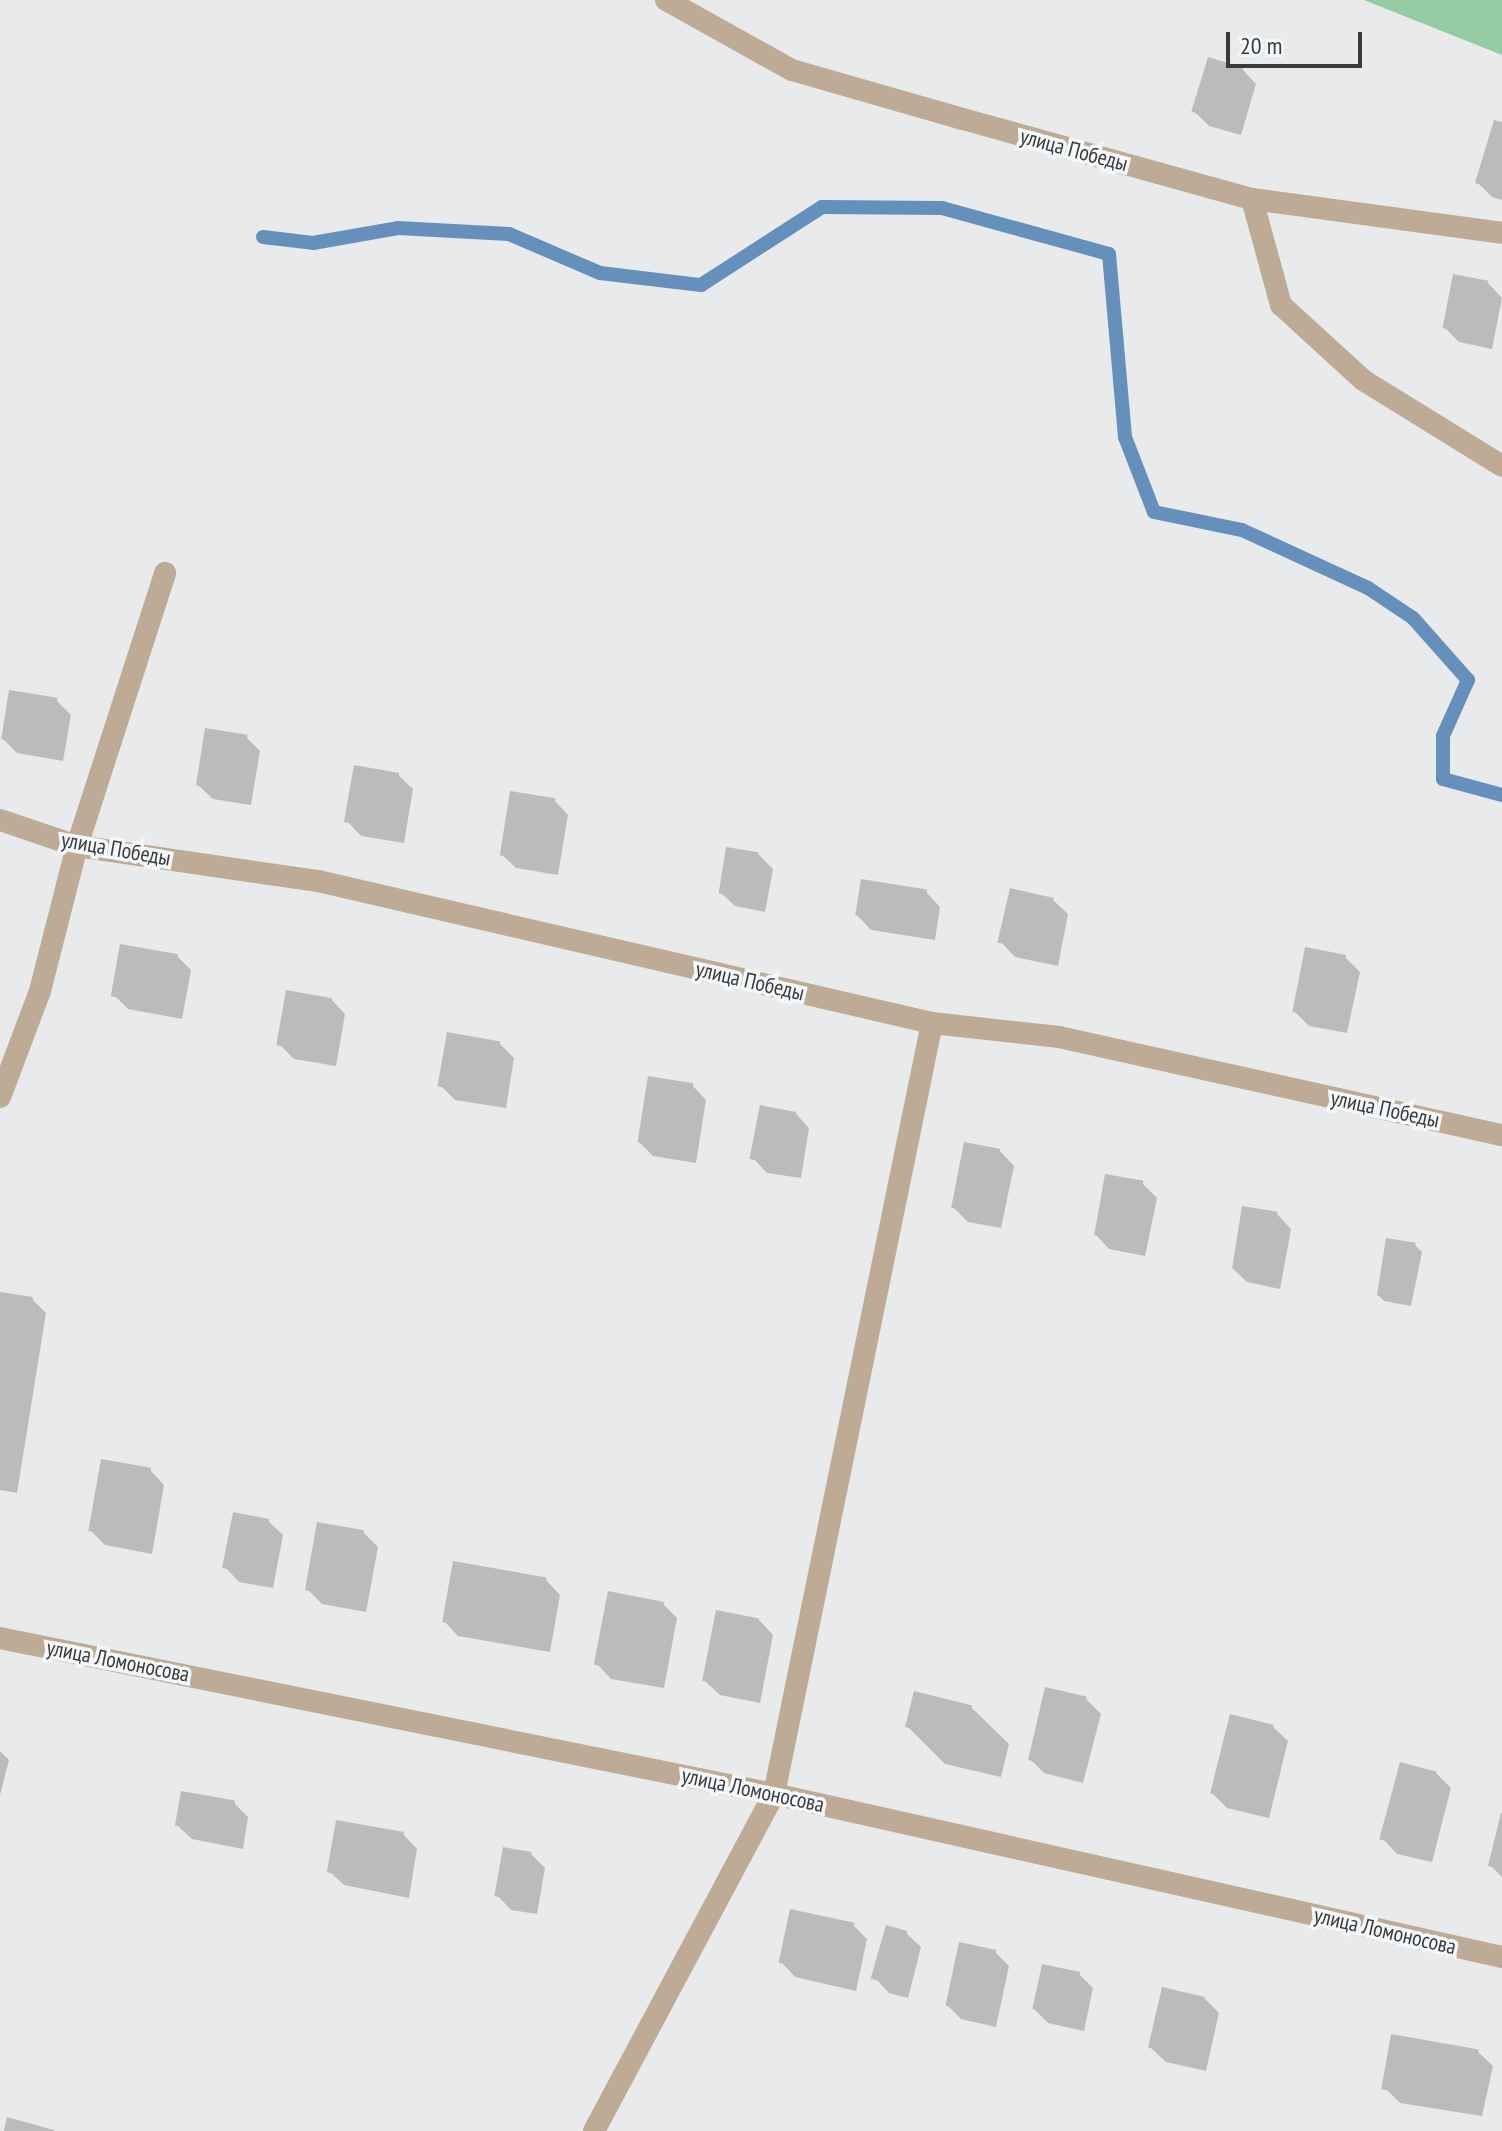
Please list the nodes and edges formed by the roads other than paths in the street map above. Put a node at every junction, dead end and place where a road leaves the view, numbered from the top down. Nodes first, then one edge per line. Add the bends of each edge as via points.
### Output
1 (666, 0) edge
2 (1252, 199) junction
3 (1502, 233) edge
4 (1502, 466) edge
5 (165, 573) dead end
6 (0, 820) edge
7 (77, 846) junction
8 (932, 1023) junction
9 (0, 1097) edge
10 (1502, 1135) edge
11 (0, 1638) edge
12 (774, 1794) junction
13 (1502, 1957) edge
14 (594, 2131) edge

1 - 2 street, улица Победы via 792,70
2 - 3 street, улица Победы
2 - 4 street via 1281,305 1363,380
5 - 7 street
6 - 7 street, улица Победы
7 - 8 street, улица Победы via 318,881
7 - 9 street via 40,991
8 - 10 street, улица Победы via 1059,1037
8 - 12 street
11 - 12 street, улица Ломоносова
12 - 13 street, улица Ломоносова
12 - 14 street

